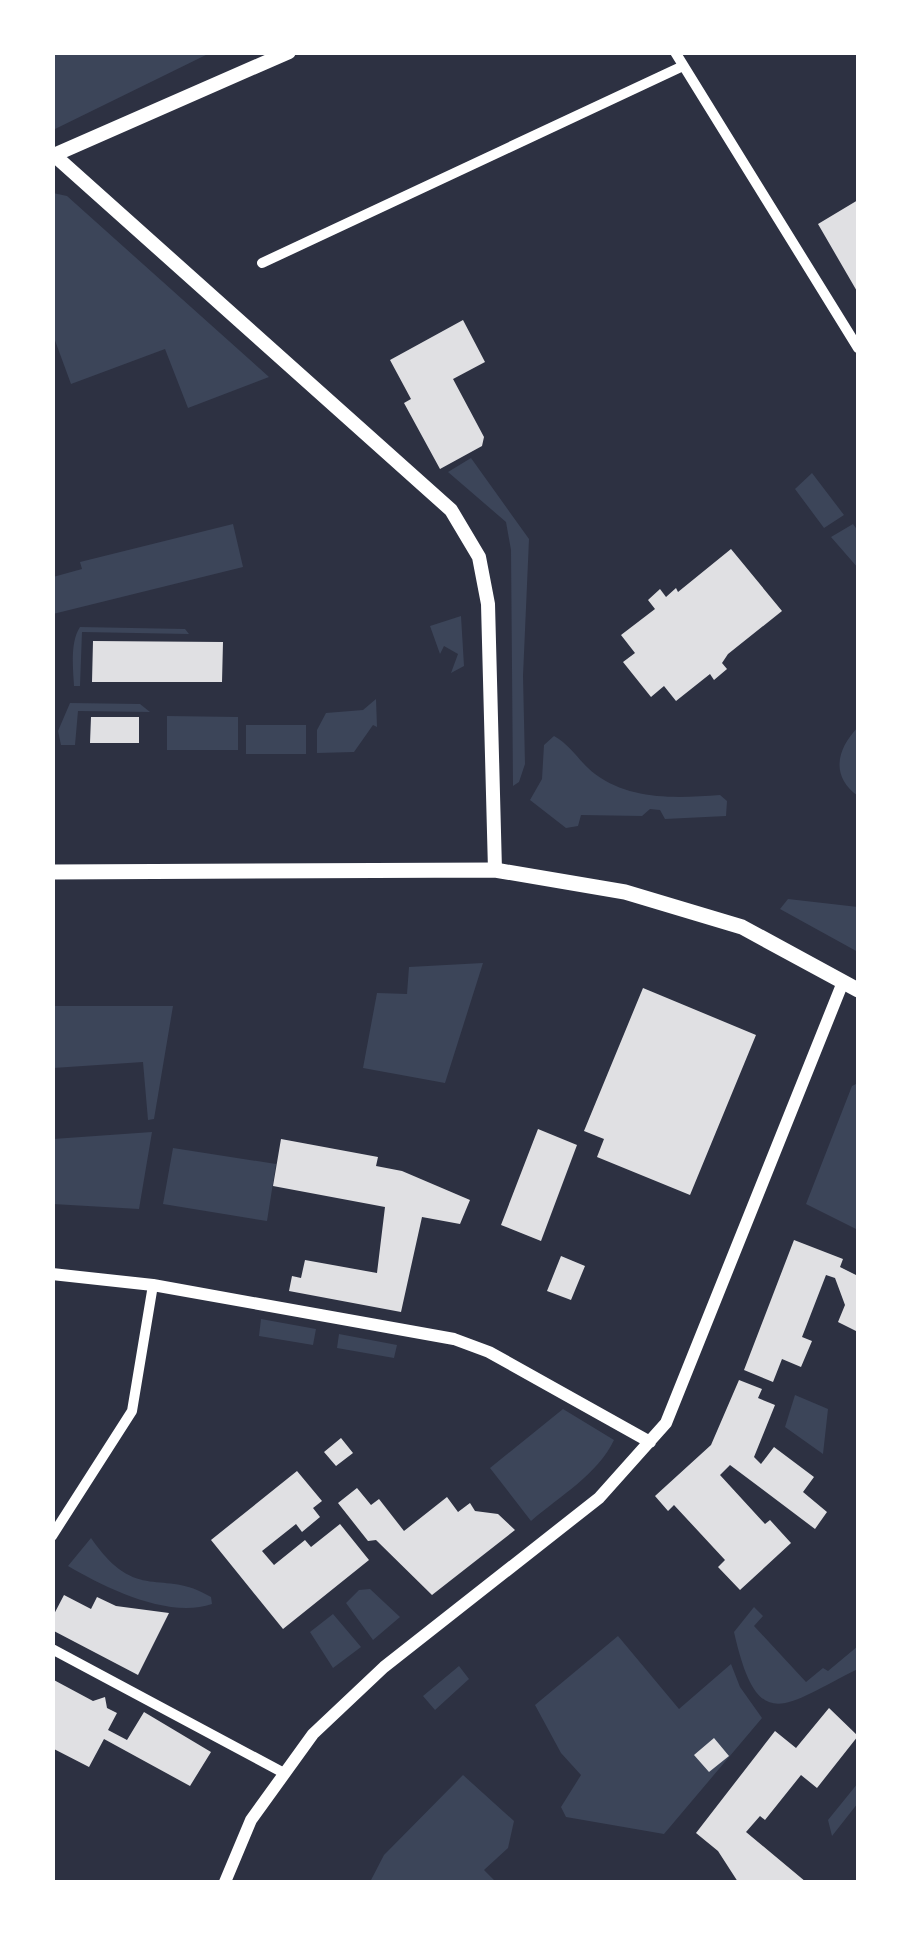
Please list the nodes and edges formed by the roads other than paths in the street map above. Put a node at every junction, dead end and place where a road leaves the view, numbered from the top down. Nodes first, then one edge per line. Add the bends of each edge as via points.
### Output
1 (289, 52) edge
2 (675, 52) edge
3 (683, 66) junction
4 (53, 155) edge
5 (262, 263) dead end
6 (858, 348) edge
7 (495, 870) junction
8 (52, 872) edge
9 (843, 982) junction
10 (858, 990) edge
11 (52, 1274) edge
12 (153, 1285) junction
13 (650, 1442) junction
14 (52, 1536) edge
15 (52, 1649) edge
16 (282, 1772) junction
17 (225, 1882) edge

1 - 4 main road
2 - 3 street
3 - 5 street
3 - 6 street
4 - 7 main road via 451,510 470,537 488,604
7 - 8 main road
7 - 9 main road via 625,892 742,926
9 - 10 main road
9 - 13 street via 666,1422
11 - 12 street
12 - 13 street via 474,1345
12 - 14 street via 132,1411
13 - 16 street via 599,1498 346,1700
15 - 16 street
16 - 17 street via 251,1820

